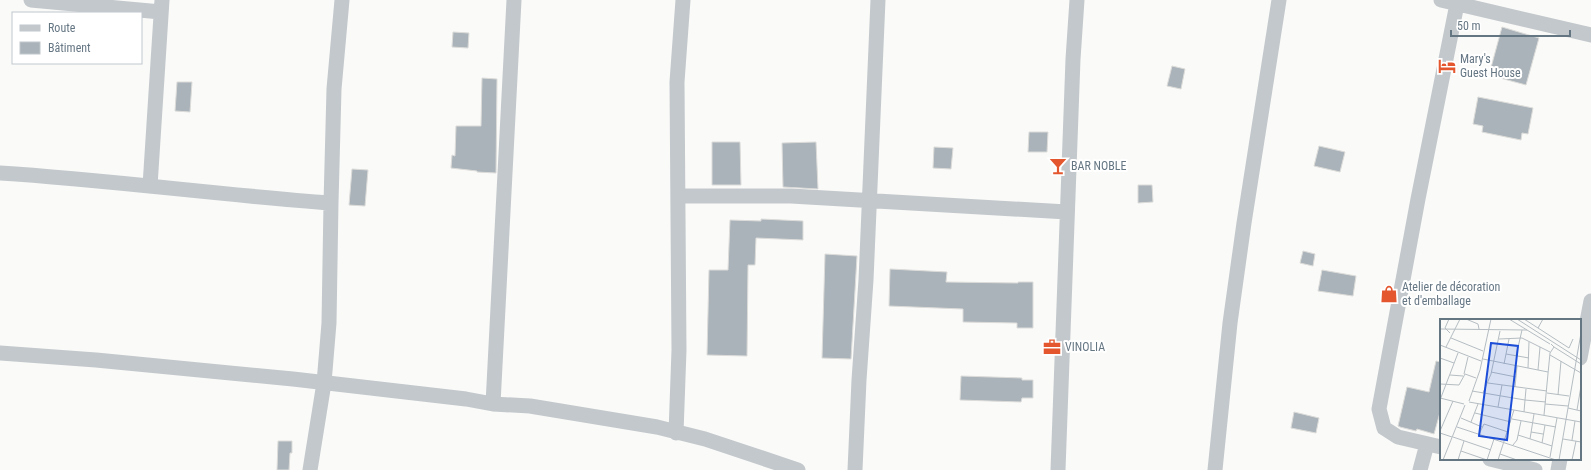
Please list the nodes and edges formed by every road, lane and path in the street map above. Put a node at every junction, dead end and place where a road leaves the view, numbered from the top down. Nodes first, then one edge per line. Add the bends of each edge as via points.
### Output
1 (31, 0) edge
2 (342, 0) edge
3 (514, 0) edge
4 (683, 0) edge
5 (878, 0) edge
6 (1077, 0) edge
7 (1279, 0) edge
8 (1441, 0) edge
9 (1456, 4) junction
10 (161, 6) edge
11 (1591, 35) edge
12 (0, 173) edge
13 (150, 186) junction
14 (678, 196) junction
15 (869, 201) junction
16 (331, 203) junction
17 (1067, 212) junction
18 (1591, 301) edge
19 (0, 353) edge
20 (1581, 353) edge
21 (324, 383) junction
22 (493, 404) junction
23 (676, 433) junction
24 (1434, 446) edge
25 (1494, 460) edge
26 (1560, 460) edge
27 (310, 470) edge
28 (798, 470) edge
29 (855, 470) edge
30 (1058, 470) edge
31 (1215, 470) edge
32 (1420, 470) edge
33 (1535, 470) edge
34 (1558, 470) edge

1 - 10 street
2 - 16 street via 334,89
3 - 22 street
4 - 14 street via 677,82
5 - 15 street
6 - 17 street
7 - 31 street via 1231,316
8 - 9 street
9 - 11 street
9 - 24 street via 1379,409 1384,428 1398,438
10 - 13 street
12 - 13 street
13 - 16 street
14 - 15 street via 791,196
14 - 23 street via 679,350
15 - 17 street
15 - 29 street
16 - 21 street via 329,323
17 - 30 street
18 - 20 street
19 - 21 street
21 - 22 street
21 - 27 street
22 - 23 street via 530,406
23 - 28 street via 705,439
24 - 32 street
25 - 33 street
26 - 34 street

